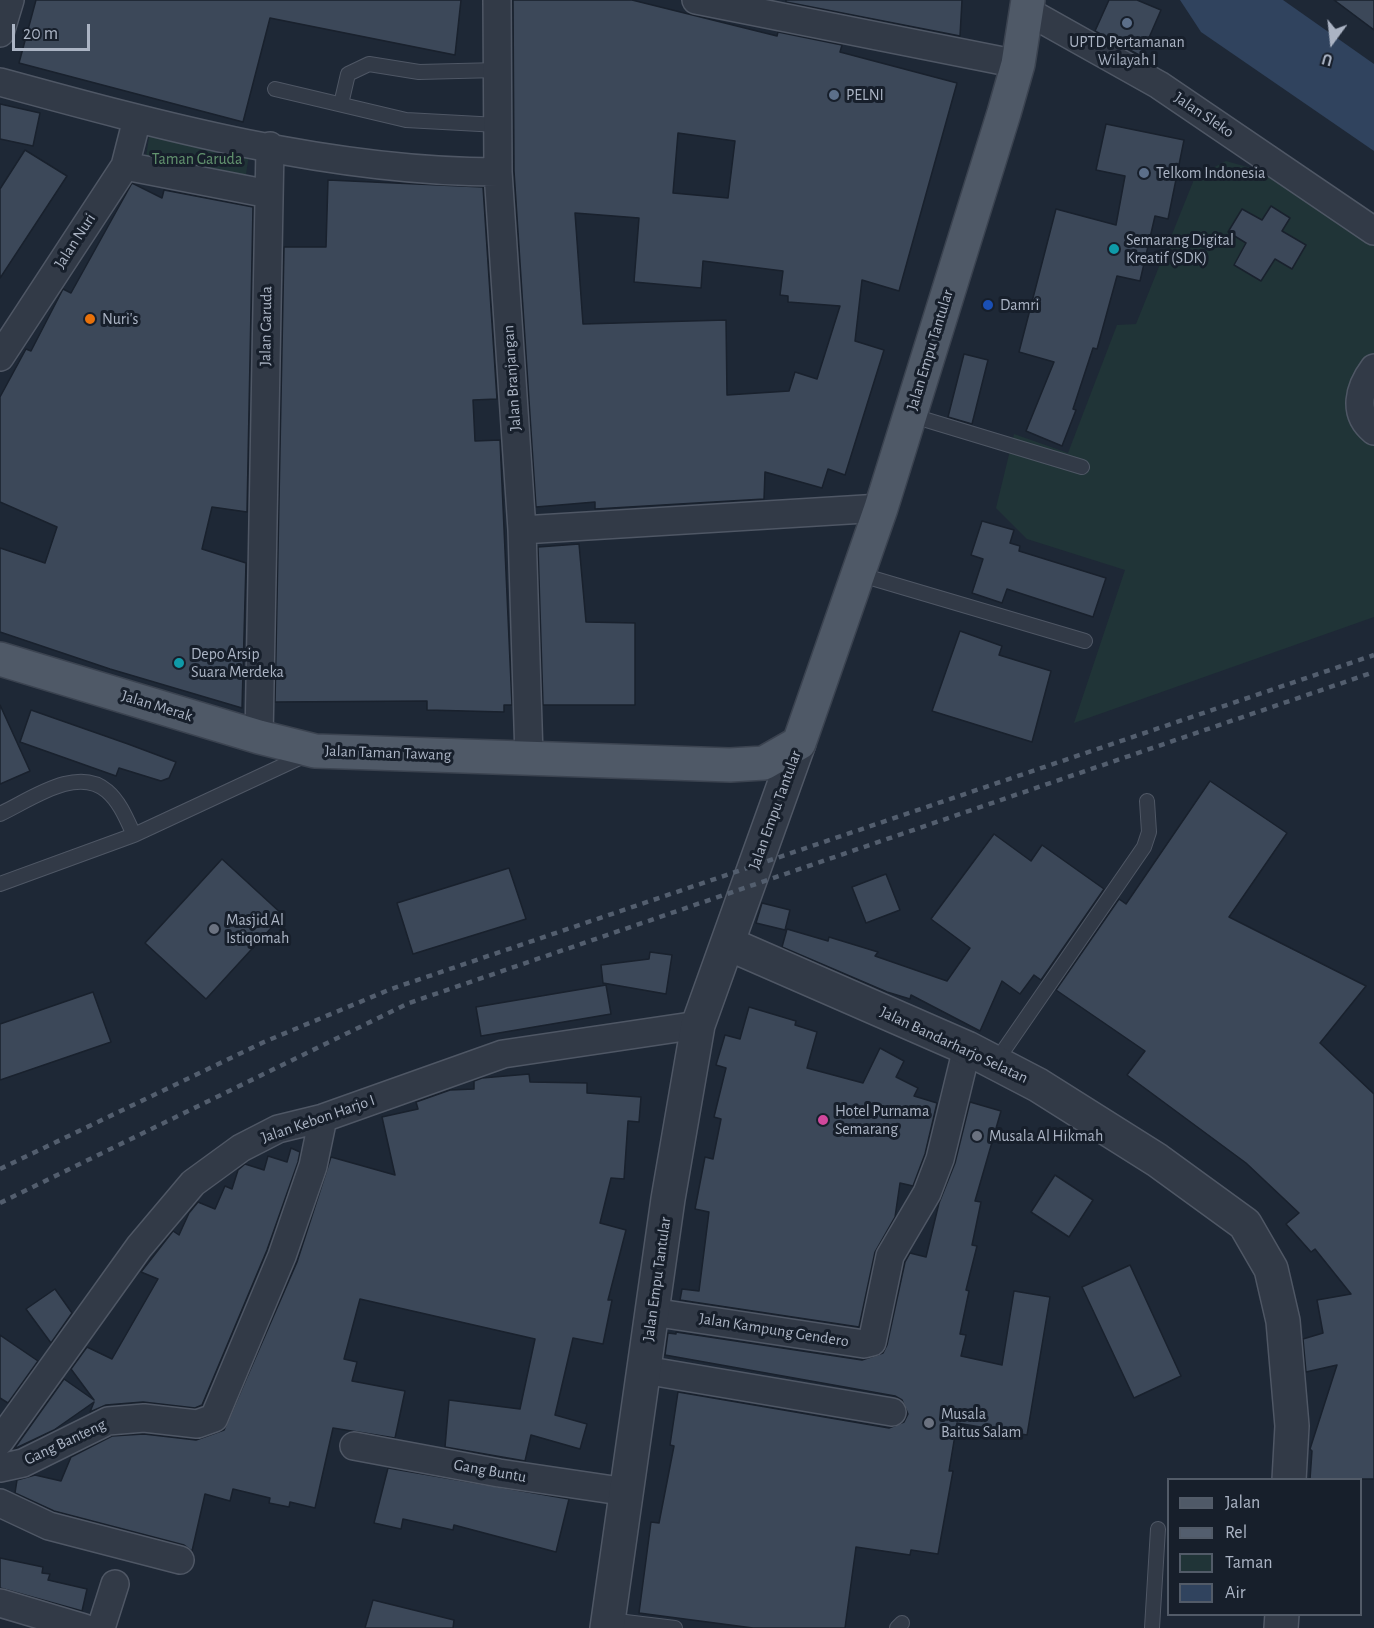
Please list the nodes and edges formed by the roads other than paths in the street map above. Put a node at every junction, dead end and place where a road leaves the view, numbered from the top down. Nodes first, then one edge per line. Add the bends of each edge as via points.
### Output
1 (10, 0) edge
2 (497, 0) edge
3 (696, 0) edge
4 (1028, 6) edge
5 (0, 33) edge
6 (1018, 64) junction
7 (498, 70) junction
8 (0, 82) edge
9 (274, 89) dead end
10 (341, 104) junction
11 (137, 120) junction
12 (498, 125) junction
13 (270, 146) junction
14 (125, 166) junction
15 (498, 172) junction
16 (269, 194) junction
17 (1374, 231) edge
18 (0, 357) edge
19 (1374, 368) edge
20 (910, 415) junction
21 (1374, 431) edge
22 (1082, 467) dead end
23 (881, 508) junction
24 (522, 530) junction
25 (858, 574) junction
26 (1085, 641) dead end
27 (0, 658) edge
28 (259, 737) junction
29 (799, 743) junction
30 (315, 751) junction
31 (529, 757) junction
32 (1147, 801) dead end
33 (0, 813) edge
34 (134, 835) junction
35 (0, 884) edge
36 (729, 944) junction
37 (698, 1025) junction
38 (981, 1055) junction
39 (323, 1118) junction
40 (652, 1312) junction
41 (644, 1370) junction
42 (892, 1412) dead end
43 (0, 1441) edge
44 (354, 1446) dead end
45 (0, 1468) edge
46 (1289, 1478) edge
47 (627, 1492) junction
48 (0, 1503) edge
49 (1158, 1529) dead end
50 (180, 1560) dead end
51 (115, 1584) dead end
52 (0, 1603) edge
53 (602, 1625) edge
54 (84, 1628) edge
55 (101, 1628) edge
56 (675, 1628) edge
57 (1152, 1628) edge

1 - 5 street
2 - 7 street, Jalan Branjangan
3 - 6 street
4 - 6 main road, Jalan Empu Tantular
4 - 17 street, Jalan Sleko via 1159,85
6 - 20 main road, Jalan Empu Tantular
7 - 10 lane via 419,72 369,64 348,74
7 - 12 street, Jalan Branjangan
8 - 11 street
9 - 10 lane
10 - 12 lane via 406,120
11 - 13 street
11 - 14 street, Jalan Nuri
12 - 15 street, Jalan Branjangan
13 - 15 street via 397,166
13 - 16 street, Jalan Garuda
14 - 16 street
14 - 18 street, Jalan Nuri
15 - 24 street, Jalan Branjangan
16 - 28 street, Jalan Garuda
19 - 21 street via 1359,396 1365,424
20 - 22 lane
20 - 23 main road, Jalan Empu Tantular
23 - 24 street
23 - 25 main road, Jalan Empu Tantular
24 - 31 street, Jalan Branjangan
25 - 26 lane
25 - 29 main road, Jalan Empu Tantular
27 - 28 main road, Jalan Merak
28 - 30 main road, Jalan Merak
29 - 31 main road, Jalan Taman Tawang via 764,763 730,765
29 - 36 street, Jalan Empu Tantular
30 - 31 main road, Jalan Taman Tawang
30 - 34 lane, Jalan Taman Tawang
32 - 38 lane via 1149,832 1144,847
33 - 34 lane via 68,783 89,782 107,791
34 - 35 lane, Jalan Taman Tawang
36 - 37 street, Jalan Empu Tantular
36 - 38 street, Jalan Bandarharjo Selatan
37 - 39 street, Jalan Kebon Harjo I via 503,1054
37 - 40 street, Jalan Empu Tantular
38 - 40 street, Jalan Kampung Gendero via 927,1192 890,1256 872,1342 864,1344
38 - 46 street, Jalan Bandarharjo Selatan via 1038,1085 1157,1160 1245,1224 1271,1269 1283,1321 1292,1426
39 - 43 street, Jalan Kebon Harjo I via 278,1129 241,1148 193,1183 139,1248
39 - 45 street, Gang Banteng via 313,1166 282,1256 210,1422 144,1418 108,1421 23,1463
40 - 41 street, Jalan Empu Tantular
41 - 42 street
41 - 47 street, Jalan Empu Tantular
44 - 47 street, Gang Buntu
47 - 53 street, Jalan Empu Tantular
48 - 50 street via 49,1526
49 - 57 lane
51 - 55 street
52 - 54 street
53 - 56 lane

